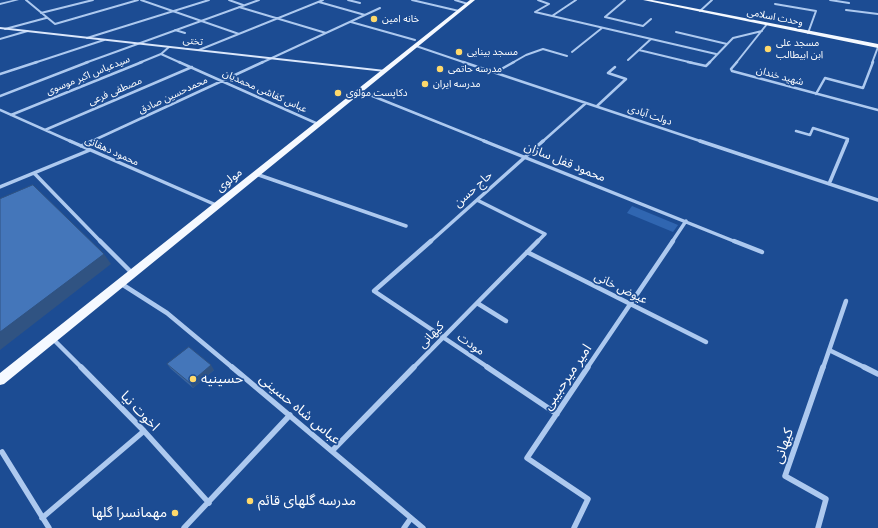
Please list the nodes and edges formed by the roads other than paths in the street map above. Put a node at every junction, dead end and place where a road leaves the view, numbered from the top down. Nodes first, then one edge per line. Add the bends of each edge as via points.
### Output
1 (17, 0) edge
2 (26, 0) edge
3 (93, 0) edge
4 (138, 0) edge
5 (141, 0) edge
6 (209, 0) edge
7 (229, 0) edge
8 (259, 0) edge
9 (323, 0) edge
10 (348, 0) edge
11 (412, 0) edge
12 (455, 0) edge
13 (538, 0) edge
14 (576, 0) edge
15 (625, 0) edge
16 (645, 0) edge
17 (712, 0) edge
18 (830, 0) edge
19 (319, 2) junction
20 (471, 2) edge
21 (360, 3) dead end
22 (849, 3) dead end
23 (0, 4) edge
24 (775, 4) dead end
25 (244, 5) junction
26 (239, 7) junction
27 (380, 8) dead end
28 (846, 10) dead end
29 (173, 11) junction
30 (459, 11) junction
31 (700, 11) junction
32 (41, 13) junction
33 (878, 14) edge
34 (365, 15) junction
35 (552, 16) junction
36 (46, 18) junction
37 (278, 18) junction
38 (651, 19) dead end
39 (201, 21) junction
40 (350, 22) junction
41 (765, 26) junction
42 (2, 28) edge
43 (602, 28) junction
44 (175, 30) junction
45 (28, 31) junction
46 (762, 31) junction
47 (676, 32) dead end
48 (808, 32) junction
49 (326, 33) junction
50 (185, 34) dead end
51 (239, 34) junction
52 (0, 38) edge
53 (87, 38) junction
54 (651, 39) junction
55 (104, 40) junction
56 (136, 43) junction
57 (415, 43) junction
58 (727, 44) junction
59 (169, 47) junction
60 (878, 47) edge
61 (199, 50) junction
62 (640, 50) junction
63 (572, 52) dead end
64 (161, 54) junction
65 (716, 54) junction
66 (567, 56) dead end
67 (272, 58) junction
68 (628, 60) dead end
69 (615, 67) dead end
70 (192, 68) junction
71 (385, 71) junction
72 (496, 72) junction
73 (0, 74) edge
74 (223, 81) junction
75 (360, 91) junction
76 (816, 94) junction
77 (0, 96) edge
78 (586, 103) junction
79 (597, 106) junction
80 (0, 110) edge
81 (878, 110) edge
82 (11, 115) junction
83 (318, 124) junction
84 (45, 130) junction
85 (796, 131) dead end
86 (81, 146) junction
87 (90, 150) junction
88 (525, 157) junction
89 (34, 173) junction
90 (256, 174) junction
91 (829, 184) junction
92 (0, 187) edge
93 (477, 200) junction
94 (878, 200) edge
95 (217, 206) junction
96 (686, 222) junction
97 (406, 226) dead end
98 (527, 252) junction
99 (762, 252) dead end
100 (132, 273) junction
101 (120, 283) junction
102 (374, 291) joint
103 (846, 301) dead end
104 (477, 303) junction
105 (630, 303) junction
106 (506, 321) dead end
107 (52, 338) junction
108 (443, 338) junction
109 (706, 342) dead end
110 (829, 350) junction
111 (878, 374) edge
112 (0, 380) edge
113 (557, 414) junction
114 (290, 415) junction
115 (144, 432) junction
116 (332, 451) junction
117 (2, 452) dead end
118 (209, 502) junction
119 (42, 518) junction
120 (411, 518) junction
121 (49, 528) edge
122 (184, 528) edge
123 (404, 528) edge
124 (423, 528) edge
125 (574, 528) edge
126 (818, 528) edge

1 - 23 street
2 - 32 street
3 - 32 street
4 - 36 street via 55,24
5 - 29 street
6 - 29 street
7 - 25 street
8 - 25 street
9 - 19 street
10 - 21 street
11 - 30 street
12 - 20 street
13 - 35 street via 549,4 535,12
14 - 35 street
15 - 38 street via 605,17 643,26
16 - 31 main road, وحدت اسلامی
17 - 31 street
18 - 22 street
19 - 34 street
19 - 37 street
20 - 30 main road, مولوی
24 - 48 street via 816,11
25 - 26 street
26 - 37 street
26 - 39 street
27 - 34 street, محمدحسین صادق
28 - 33 street
29 - 39 street
29 - 53 street
30 - 57 main road, مولوی
31 - 41 main road, وحدت اسلامی
32 - 36 street
34 - 40 street, محمدحسین صادق
35 - 43 street
36 - 42 street
37 - 49 street
37 - 51 street
39 - 44 street
39 - 51 street
40 - 49 street, محمدحسین صادق
40 - 57 street, دولت آبادی
41 - 46 street, شهید خندان
41 - 48 main road, وحدت اسلامی
42 - 45 main road, تختی
43 - 54 street
43 - 63 street
44 - 50 street
44 - 56 street
45 - 52 street
45 - 53 main road, تختی
46 - 58 street via 733,38
46 - 76 street, شهید خندان via 731,70
47 - 58 street
48 - 60 main road, وحدت اسلامی
49 - 67 street, محمدحسین صادق
51 - 61 street
53 - 55 main road, تختی
54 - 62 street
54 - 65 street
55 - 56 main road, تختی
55 - 73 street
56 - 59 main road, تختی
56 - 77 street
57 - 71 main road, مولوی
57 - 72 street, دولت آبادی
58 - 65 street
59 - 61 main road, تختی
59 - 64 street, سیدعباس اکبر موسوی
60 - 76 street via 863,88 825,78
61 - 67 main road, تختی
62 - 65 street via 706,66
62 - 68 street
64 - 70 street, عباس کفاشی محمدیان
64 - 82 street, سیدعباس اکبر موسوی
66 - 72 street via 543,49 526,55
67 - 71 main road, تختی
67 - 74 street, محمدحسین صادق
69 - 79 street via 608,73 626,79
70 - 74 street, عباس کفاشی محمدیان
70 - 84 street, مصطفی فرعی
71 - 75 main road, مولوی
72 - 78 street, دولت آبادی
74 - 83 street, عباس کفاشی محمدیان
74 - 86 street, محمدحسین صادق
75 - 83 main road, مولوی
75 - 88 street, محمود قفل سازان
76 - 81 street, شهید خندان
78 - 79 street, دولت آبادی
78 - 88 street, حاج حسن
79 - 91 street, دولت آبادی
80 - 82 street, محمود دهقانی
82 - 84 street, محمود دهقانی
83 - 90 main road, مولوی
84 - 86 street, محمود دهقانی
85 - 91 street via 810,135 813,128 848,139
86 - 87 street, محمود دهقانی
87 - 89 street
87 - 95 street, محمود دهقانی
88 - 93 street, حاج حسن
88 - 96 street, محمود قفل سازان
89 - 92 street
89 - 100 street
90 - 95 main road, مولوی
90 - 97 street
91 - 94 street, دولت آبادی
93 - 98 street, کیهانی via 546,234
93 - 102 street, حاج حسن
95 - 100 main road, مولوی
96 - 99 street, محمود قفل سازان
96 - 105 street, امیر میرحبیبی
98 - 104 street, کیهانی
98 - 105 street, عیوض خانی
100 - 101 main road, مولوی
101 - 107 main road, مولوی
101 - 114 street, عباس شاه حسینی via 167,313
102 - 108 street, مودت
103 - 110 street
104 - 106 street
104 - 108 street, کیهانی
105 - 109 street, عیوض خانی
105 - 113 street, امیر میرحبیبی
107 - 112 main road, مولوی
107 - 115 street, اخوت نیا
108 - 113 street, مودت
108 - 116 street, کیهانی
110 - 111 street
110 - 126 street, کیهانی via 785,476 826,499
113 - 125 street, امیر میرحبیبی via 527,458 588,499
114 - 116 street, عباس شاه حسینی
114 - 118 street
115 - 118 street, اخوت نیا
115 - 119 street
116 - 120 street, عباس شاه حسینی
117 - 119 street
118 - 122 street
119 - 121 street
120 - 123 street
120 - 124 street, عباس شاه حسینی

